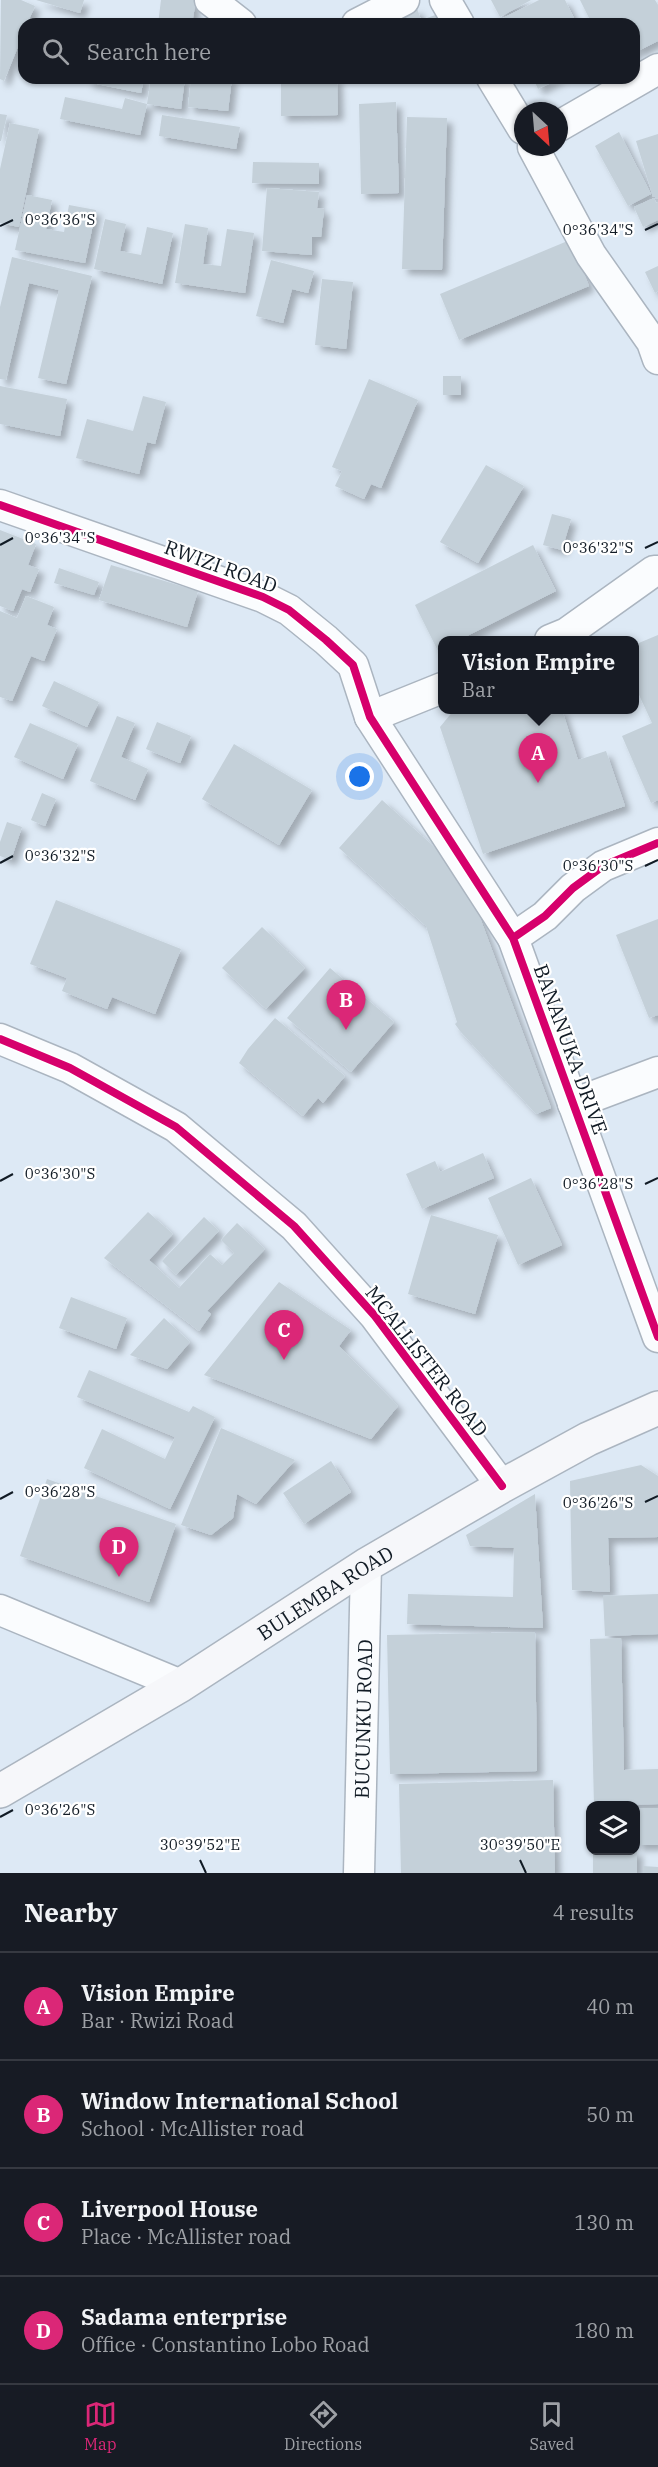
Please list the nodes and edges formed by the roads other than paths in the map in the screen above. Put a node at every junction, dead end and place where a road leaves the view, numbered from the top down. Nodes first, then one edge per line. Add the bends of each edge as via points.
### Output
1 (210, 0) edge
2 (404, 0) edge
3 (445, 0) edge
4 (233, 18) edge
5 (369, 18) edge
6 (456, 18) edge
7 (658, 69) edge
8 (640, 79) edge
9 (496, 84) edge
10 (632, 84) edge
11 (514, 114) edge
12 (568, 121) edge
13 (538, 156) edge
14 (658, 359) edge
15 (0, 505) edge
16 (658, 571) edge
17 (560, 636) edge
18 (438, 690) edge
19 (370, 717) junction
20 (658, 843) edge
21 (513, 938) junction
22 (0, 1039) edge
23 (658, 1072) edge
24 (573, 1104) junction
25 (658, 1337) edge
26 (658, 1408) edge
27 (502, 1486) junction
28 (366, 1565) junction
29 (0, 1610) edge
30 (181, 1685) junction
31 (0, 1791) edge
32 (359, 1873) edge

1 - 4 street
2 - 5 street
3 - 6 street
7 - 8 street
9 - 11 street
10 - 12 street
13 - 14 street via 591,255 652,342
15 - 19 street, RWIZI ROAD via 263,597 290,610 353,665
16 - 17 street
18 - 19 street
19 - 21 street, RWIZI ROAD
20 - 21 street via 603,866
21 - 24 street, BANANUKA DRIVE
22 - 27 street, MCALLISTER ROAD via 70,1068 176,1127 294,1226 375,1316
23 - 24 street
24 - 25 street, BANANUKA DRIVE
26 - 27 main road, BULEMBA ROAD via 588,1439
27 - 28 main road, BULEMBA ROAD
28 - 30 main road, BULEMBA ROAD
28 - 32 street, BUCUNKU ROAD
29 - 30 street
30 - 31 main road, BULEMBA ROAD

